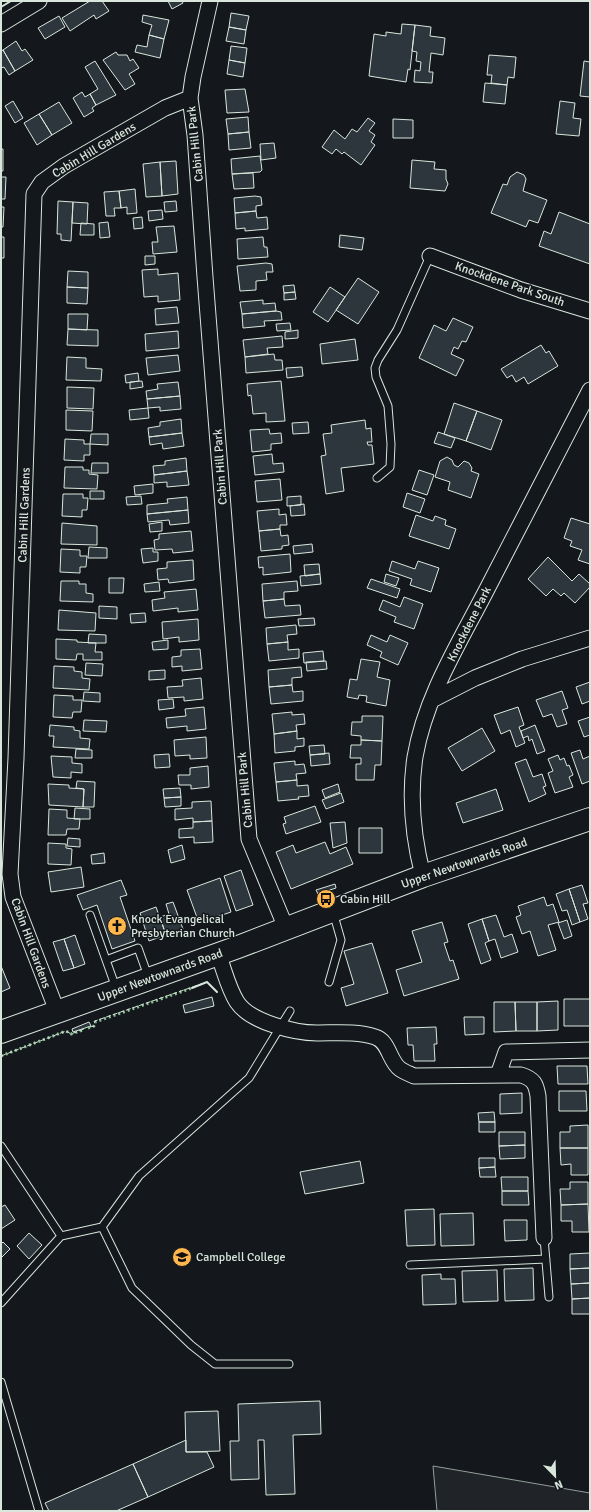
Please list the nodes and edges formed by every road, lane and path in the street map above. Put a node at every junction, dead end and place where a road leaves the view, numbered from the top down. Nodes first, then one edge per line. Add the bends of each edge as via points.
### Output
1 (39, 1) edge
2 (210, 1) edge
3 (1, 24) edge
4 (190, 98) junction
5 (430, 256) joint
6 (590, 310) edge
7 (590, 390) edge
8 (377, 478) dead end
9 (590, 638) edge
10 (432, 700) junction
11 (590, 819) edge
12 (423, 876) junction
13 (333, 910) junction
14 (90, 915) dead end
15 (286, 928) junction
16 (218, 954) junction
17 (106, 960) junction
18 (149, 979) junction
19 (329, 982) dead end
20 (117, 990) junction
21 (57, 1011) junction
22 (290, 1011) dead end
23 (279, 1028) junction
24 (1, 1032) edge
25 (590, 1050) edge
26 (498, 1075) junction
27 (1, 1146) edge
28 (102, 1227) junction
29 (61, 1236) junction
30 (544, 1238) joint
31 (546, 1259) junction
32 (410, 1265) dead end
33 (549, 1297) dead end
34 (1, 1303) edge
35 (289, 1364) dead end
36 (1, 1382) edge
37 (39, 1511) edge

1 - 3 street
2 - 4 street, Cabin Hill Park
4 - 15 street, Cabin Hill Park via 196,135 249,839
4 - 21 street, Cabin Hill Gardens via 164,108 64,166 42,182 34,194 10,874 13,897
5 - 6 street, Knockdene Park South via 521,290
5 - 8 lane via 397,330 375,368 388,406 391,444 390,467
7 - 10 street, Knockdene Park via 443,674
9 - 10 street via 522,659 475,678
10 - 12 street, Knockdene Park via 415,757 413,784 414,832
11 - 12 highway, Upper Newtownards Road
12 - 13 highway, Upper Newtownards Road
13 - 15 highway, Upper Newtownards Road
13 - 19 lane via 341,940
14 - 17 lane
15 - 16 highway, Upper Newtownards Road
16 - 18 highway, Upper Newtownards Road
16 - 23 street via 238,1003 245,1010
17 - 18 lane via 138,948
17 - 20 lane
18 - 20 highway, Upper Newtownards Road
20 - 21 highway, Upper Newtownards Road
21 - 24 highway, Upper Newtownards Road
22 - 23 lane
23 - 26 street via 288,1031 344,1033 379,1038 400,1069 414,1076
23 - 28 lane via 248,1078 139,1176
25 - 26 street via 506,1052
26 - 30 street via 521,1074 530,1077 536,1083 540,1120
27 - 29 lane
28 - 29 lane
28 - 35 lane via 132,1288 191,1345 215,1364
29 - 34 lane
30 - 31 lane
31 - 32 lane
31 - 33 lane
36 - 37 lane

